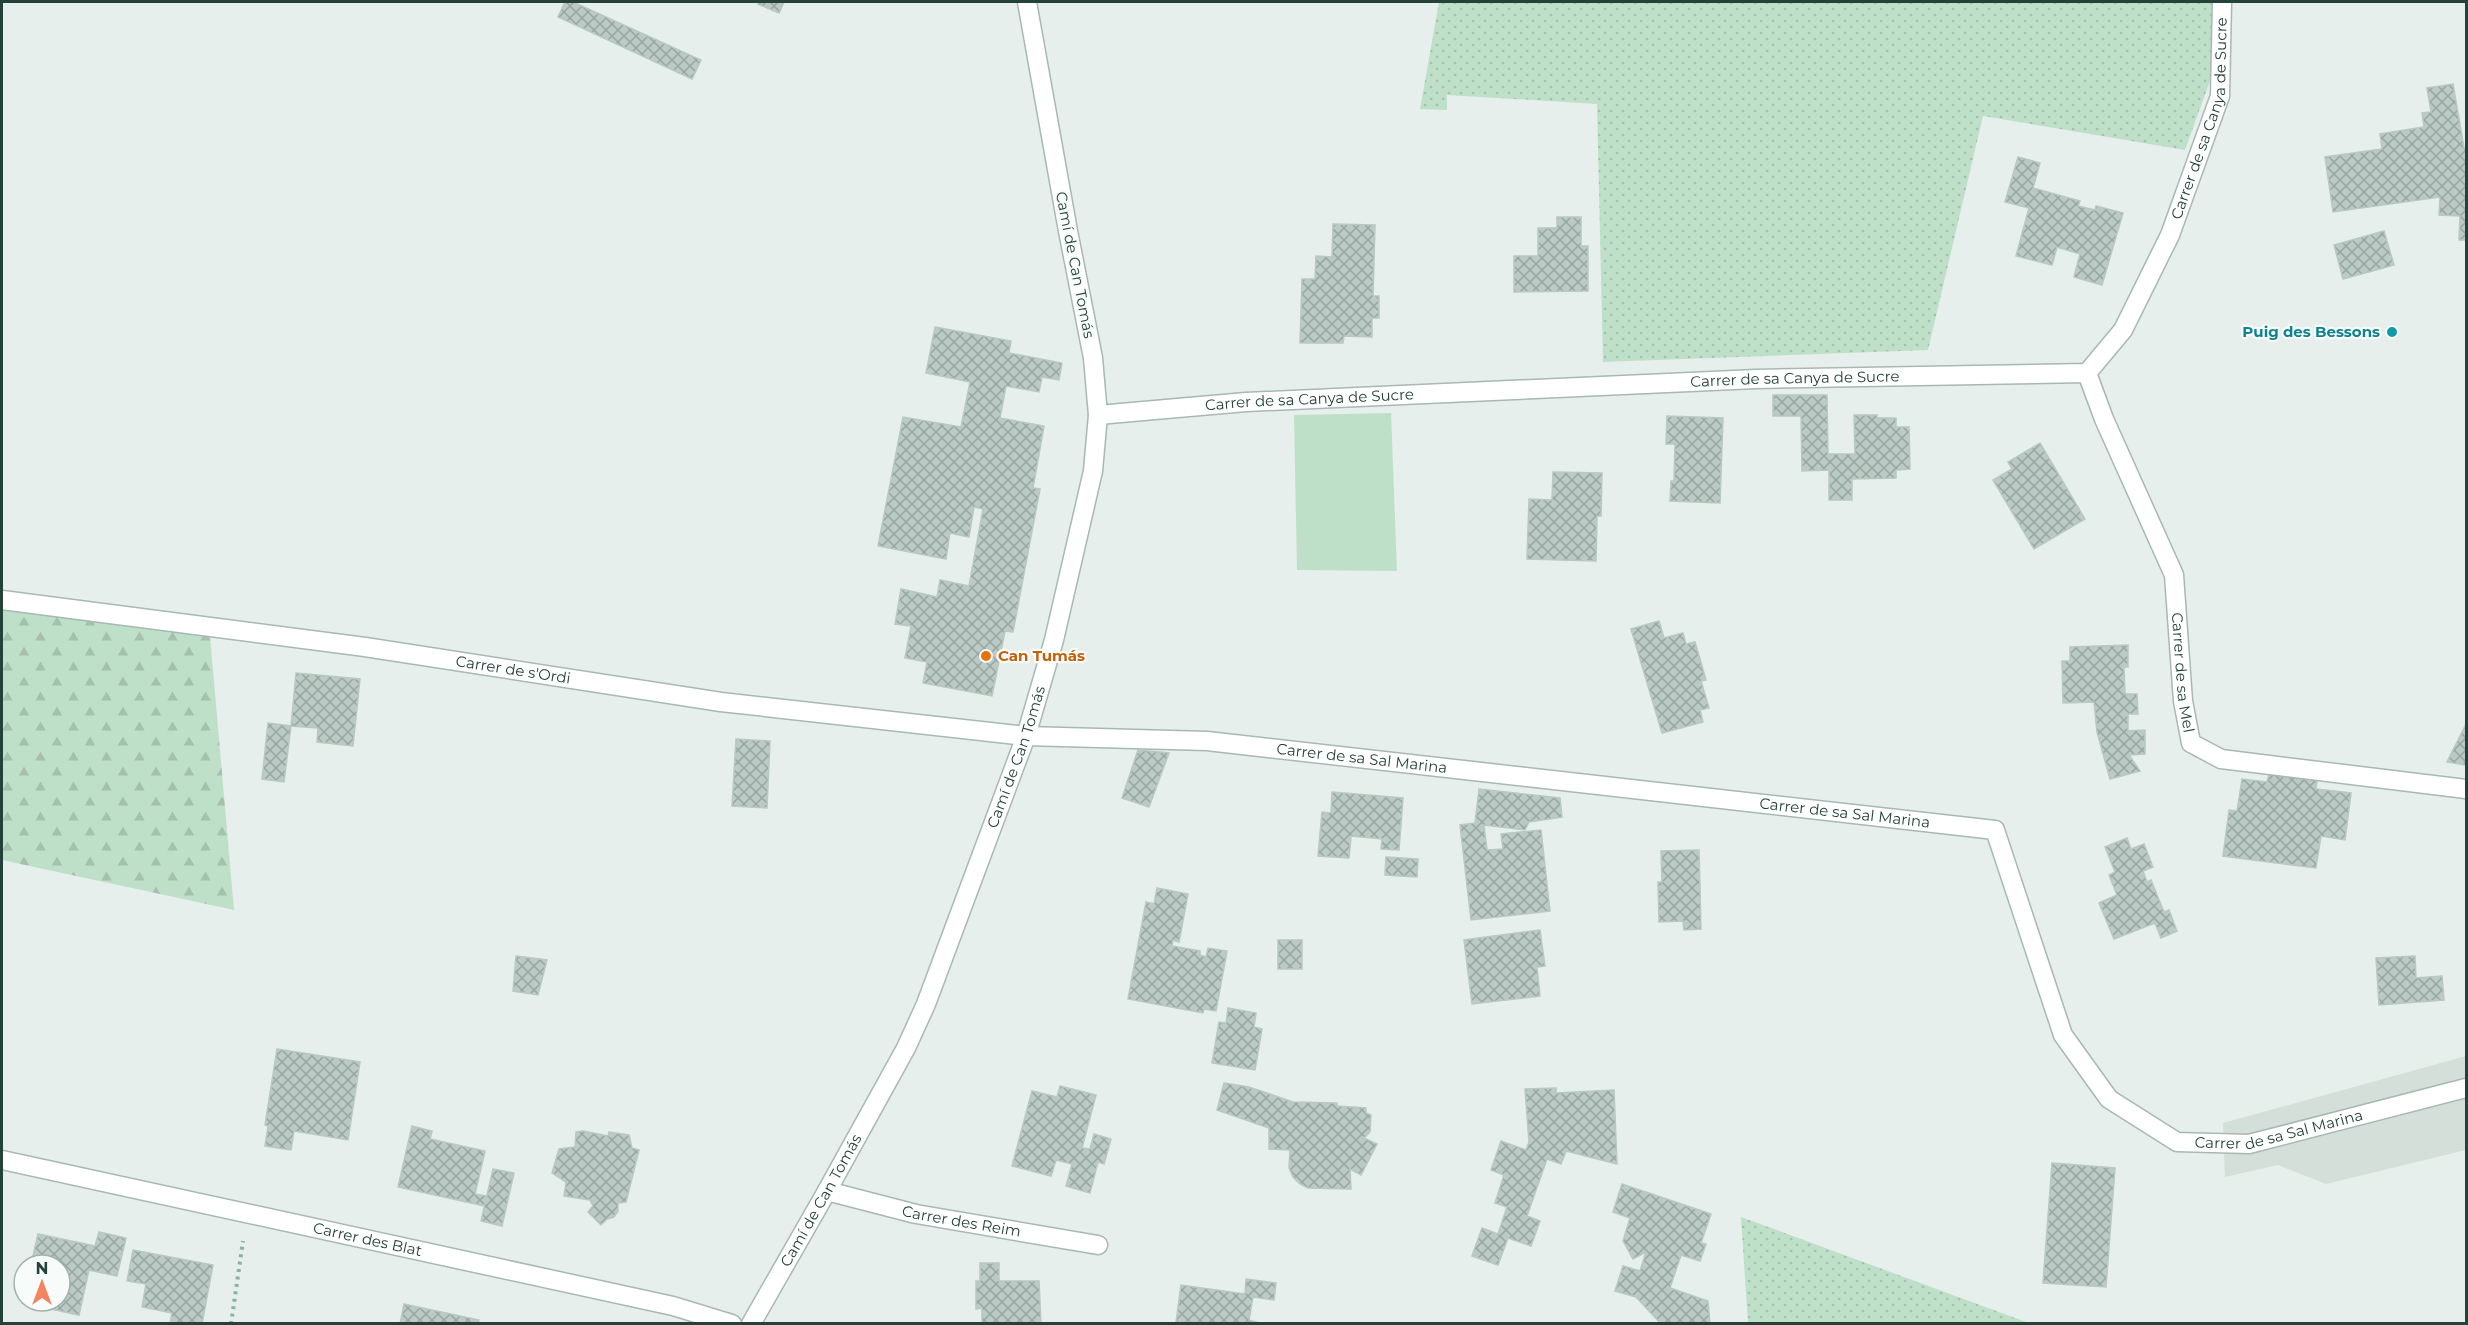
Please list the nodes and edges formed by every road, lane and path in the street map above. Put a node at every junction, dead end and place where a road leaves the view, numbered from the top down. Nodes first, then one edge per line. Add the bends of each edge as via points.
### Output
1 (1028, 2) edge
2 (2223, 2) edge
3 (2087, 374) junction
4 (1098, 415) junction
5 (2, 600) edge
6 (1026, 736) junction
7 (2466, 789) edge
8 (2466, 1088) edge
9 (2, 1160) edge
10 (827, 1191) junction
11 (247, 1213) junction
12 (1098, 1245) dead end
13 (231, 1323) edge
14 (732, 1323) edge
15 (751, 1323) edge

1 - 4 street, Camí de Can Tomás via 1093,358
2 - 3 street, Carrer de sa Canya de Sucre via 2220,96 2174,225 2122,330
3 - 4 street, Carrer de sa Canya de Sucre via 1756,379 1246,402
3 - 7 street, Carrer de sa Mel via 2174,575 2183,701 2191,743 2221,759
4 - 6 street, Camí de Can Tomás via 1093,471 1054,640
5 - 6 street, Carrer de s'Ordi via 365,647 721,702
6 - 8 street, Carrer de sa Sal Marina via 1207,741 1995,830 2063,1035 2109,1099 2177,1142 2249,1144
6 - 10 street, Camí de Can Tomás via 926,1004
9 - 11 street, Carrer des Blat
10 - 12 street, Carrer des Reim via 916,1214
10 - 15 street, Camí de Can Tomás
11 - 13 path
11 - 14 street, Carrer des Blat via 673,1306

